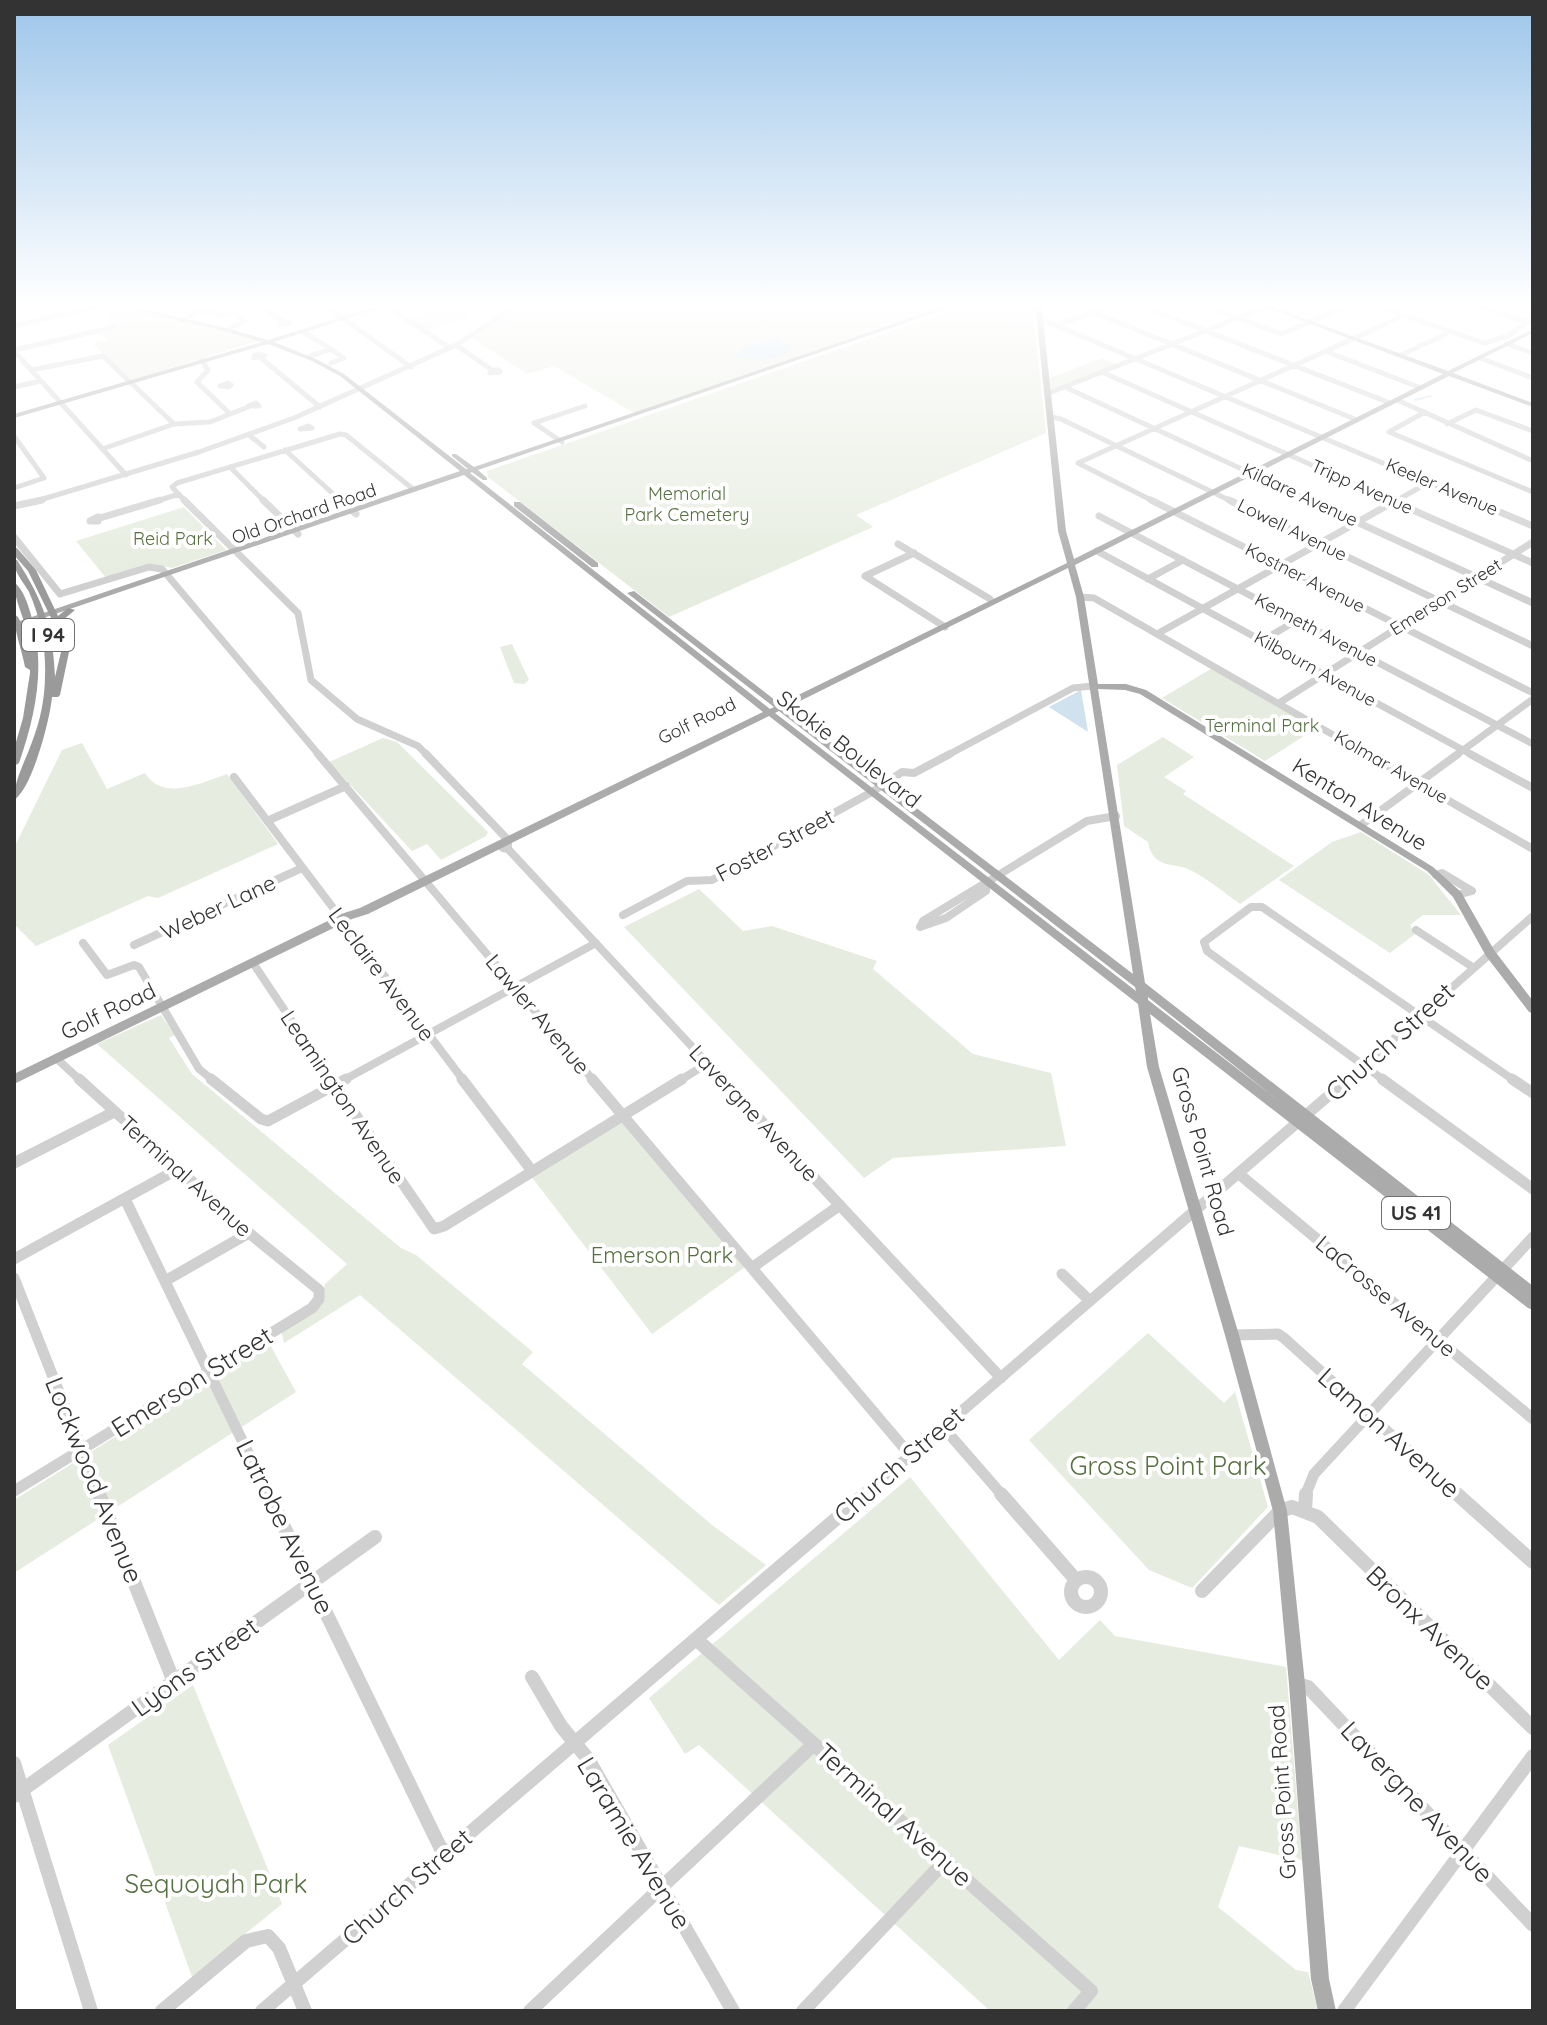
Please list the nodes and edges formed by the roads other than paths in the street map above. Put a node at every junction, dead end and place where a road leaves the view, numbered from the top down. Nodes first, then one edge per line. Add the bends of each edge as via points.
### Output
1 (55, 396) edge
2 (82, 396) edge
3 (145, 396) edge
4 (212, 396) edge
5 (307, 396) edge
6 (344, 396) edge
7 (374, 396) edge
8 (687, 396) edge
9 (1049, 396) edge
10 (1085, 396) edge
11 (1158, 396) edge
12 (1223, 396) edge
13 (1229, 396) edge
14 (1301, 396) edge
15 (1378, 396) edge
16 (1404, 396) edge
17 (1393, 402) junction
18 (61, 403) junction
19 (585, 406) dead end
20 (248, 407) dead end
21 (320, 407) junction
22 (1191, 411) junction
23 (1425, 412) junction
24 (229, 413) junction
25 (14, 416) edge
26 (1051, 417) junction
27 (294, 418) junction
28 (1357, 420) junction
29 (174, 424) junction
30 (1447, 424) junction
31 (304, 426) dead end
32 (1154, 428) junction
33 (1533, 431) edge
34 (249, 435) junction
35 (14, 436) edge
36 (1323, 437) junction
37 (560, 441) junction
38 (1116, 445) junction
39 (264, 447) dead end
40 (102, 449) junction
41 (285, 450) junction
42 (1287, 454) junction
43 (1533, 461) edge
44 (230, 467) junction
45 (470, 472) junction
46 (1251, 472) junction
47 (126, 475) junction
48 (40, 481) junction
49 (51, 482) dead end
50 (1429, 482) junction
51 (14, 488) edge
52 (413, 489) junction
53 (1212, 492) junction
54 (1533, 492) edge
55 (179, 494) junction
56 (1394, 501) junction
57 (14, 506) edge
58 (1172, 511) junction
59 (354, 512) junction
60 (1099, 516) dead end
61 (100, 518) dead end
62 (1358, 522) junction
63 (1533, 526) edge
64 (296, 532) junction
65 (1130, 532) junction
66 (14, 537) edge
67 (1533, 542) edge
68 (1319, 543) junction
69 (898, 544) dead end
70 (1107, 544) junction
71 (14, 550) edge
72 (238, 551) junction
73 (1097, 551) junction
74 (914, 553) junction
75 (1513, 554) junction
76 (1183, 560) junction
77 (14, 562) edge
78 (1069, 562) junction
79 (1533, 563) edge
80 (1279, 565) junction
81 (168, 575) junction
82 (1477, 577) junction
83 (1148, 579) junction
84 (14, 585) edge
85 (1238, 589) junction
86 (1080, 597) junction
87 (990, 599) junction
88 (1439, 601) junction
89 (1533, 603) edge
90 (1203, 608) junction
91 (71, 610) junction
92 (51, 615) junction
93 (14, 617) edge
94 (1297, 620) junction
95 (942, 625) junction
96 (1400, 626) junction
97 (14, 628) edge
98 (1157, 634) junction
99 (1262, 641) junction
100 (64, 642) junction
101 (1533, 646) edge
102 (1359, 652) junction
103 (1324, 674) junction
104 (35, 677) junction
105 (1093, 686) junction
106 (1533, 696) edge
107 (1279, 703) junction
108 (772, 708) junction
109 (44, 716) junction
110 (1497, 725) junction
111 (1533, 744) edge
112 (1463, 750) junction
113 (14, 763) edge
114 (234, 777) dead end
115 (1418, 783) junction
116 (346, 786) junction
117 (876, 788) junction
118 (1533, 788) edge
119 (14, 797) edge
120 (1116, 816) junction
121 (267, 821) junction
122 (1361, 825) junction
123 (506, 841) junction
124 (1533, 849) edge
125 (302, 868) junction
126 (424, 878) junction
127 (992, 881) junction
128 (623, 915) dead end
129 (1533, 916) edge
130 (345, 918) junction
131 (1523, 924) junction
132 (1416, 930) dead end
133 (1533, 930) edge
134 (83, 943) dead end
135 (596, 943) junction
136 (134, 945) dead end
137 (1135, 950) junction
138 (1490, 953) junction
139 (1107, 959) junction
140 (253, 963) junction
141 (1474, 968) junction
142 (1139, 984) junction
143 (515, 987) junction
144 (1142, 1000) junction
145 (162, 1007) junction
146 (1533, 1009) edge
147 (1420, 1015) junction
148 (1173, 1024) junction
149 (1146, 1029) junction
150 (427, 1035) junction
151 (56, 1058) junction
152 (708, 1063) junction
153 (1363, 1065) junction
154 (14, 1079) edge
155 (335, 1085) junction
156 (1533, 1093) edge
157 (114, 1112) junction
158 (623, 1115) junction
159 (1303, 1119) junction
160 (14, 1163) edge
161 (178, 1169) junction
162 (532, 1171) junction
163 (1239, 1174) junction
164 (1533, 1189) edge
165 (125, 1199) junction
166 (840, 1205) junction
167 (1195, 1212) junction
168 (249, 1233) junction
169 (1533, 1237) edge
170 (14, 1259) edge
171 (753, 1267) junction
172 (1500, 1273) junction
173 (1062, 1274) dead end
174 (14, 1278) edge
175 (165, 1281) junction
176 (319, 1290) joint
177 (1533, 1294) edge
178 (1090, 1301) junction
179 (1533, 1304) edge
180 (1232, 1335) junction
181 (1438, 1340) junction
182 (209, 1371) junction
183 (1001, 1378) junction
184 (1369, 1415) junction
185 (1533, 1419) edge
186 (943, 1427) junction
187 (82, 1449) junction
188 (910, 1455) junction
189 (14, 1491) edge
190 (1305, 1510) junction
191 (1280, 1511) junction
192 (1327, 1528) junction
193 (375, 1537) dead end
194 (1533, 1562) edge
195 (1076, 1580) dead end
196 (312, 1583) junction
197 (1202, 1591) dead end
198 (696, 1639) junction
199 (532, 1677) dead end
200 (174, 1682) junction
201 (1297, 1684) junction
202 (1533, 1728) edge
203 (575, 1743) junction
204 (814, 1744) junction
205 (1533, 1756) edge
206 (14, 1763) edge
207 (18, 1793) edge
208 (1463, 1851) junction
209 (444, 1855) junction
210 (945, 1861) junction
211 (662, 1888) junction
212 (1533, 1925) edge
213 (294, 1984) junction
214 (91, 2011) edge
215 (162, 2011) edge
216 (262, 2011) edge
217 (305, 2011) edge
218 (530, 2011) edge
219 (733, 2011) edge
220 (803, 2011) edge
221 (1074, 2011) edge
222 (1327, 2011) edge
223 (1344, 2011) edge

1 - 18 street
2 - 18 main road
3 - 29 street
4 - 24 street
5 - 21 street
6 - 21 street
7 - 45 main road, Skokie Boulevard / US 41
8 - 37 main road, Old Orchard Road
9 - 26 main road, Gross Point Road
10 - 32 street, Kildare Avenue
11 - 22 street, Tripp Avenue
12 - 22 street
13 - 36 street, Keeler Avenue
14 - 28 street
15 - 17 street
16 - 17 main road, Golf Road
17 - 23 street
17 - 28 main road, Golf Road
18 - 25 main road
18 - 40 street
19 - 37 street via 534,423
20 - 24 street
21 - 27 street
22 - 32 street
22 - 42 street, Tripp Avenue
23 - 30 street
23 - 54 street via 1389,432
24 - 29 street via 205,424
26 - 38 street, Lowell Avenue
26 - 78 main road, Gross Point Road via 1055,486
27 - 31 street
27 - 34 street
28 - 36 main road, Golf Road
29 - 40 street
30 - 33 street via 1476,410
30 - 43 street
32 - 38 street
32 - 46 street, Kildare Avenue
34 - 39 street
34 - 47 street
35 - 48 street via 39,468
36 - 42 main road, Golf Road
36 - 50 street, Keeler Avenue
37 - 45 main road, Old Orchard Road
38 - 53 street, Lowell Avenue
38 - 58 street, Kostner Avenue via 1078,463
40 - 47 street
41 - 44 street
41 - 52 street via 343,434
41 - 59 street
42 - 46 main road, Golf Road
42 - 56 street, Tripp Avenue
44 - 55 street, Lavergne Avenue via 172,486
44 - 64 street
45 - 52 main road, Old Orchard Road
45 - 59 main road, Old Orchard Road
45 - 108 main road, Skokie Boulevard / US 41
46 - 53 main road, Golf Road
46 - 62 street, Kildare Avenue
47 - 57 street
48 - 49 street
48 - 51 street
50 - 56 street
50 - 63 street, Keeler Avenue
52 - 59 main road, Old Orchard Road
53 - 58 main road, Golf Road
53 - 68 street, Lowell Avenue
55 - 61 street
55 - 72 street, Lavergne Avenue
56 - 62 street
56 - 75 street, Tripp Avenue
58 - 65 main road, Golf Road
58 - 80 street, Kostner Avenue
59 - 64 main road, Old Orchard Road
60 - 65 street, Kenneth Avenue
62 - 68 street
62 - 82 street, Kildare Avenue
64 - 72 main road, Old Orchard Road
65 - 70 main road, Golf Road
65 - 76 street, Kenneth Avenue
66 - 81 street via 60,594 149,567
67 - 75 street, Emerson Street
68 - 80 street
68 - 88 street, Lowell Avenue
69 - 74 street
70 - 73 main road, Golf Road
70 - 78 main road, Golf Road
71 - 92 highway via 32,570
72 - 81 main road, Old Orchard Road
72 - 123 street, Lavergne Avenue via 298,613 311,680 357,719 418,746
73 - 78 main road, Golf Road
73 - 83 street, Kilbourn Avenue
74 - 87 street
74 - 95 street via 865,576
75 - 79 street, Tripp Avenue
75 - 82 street, Emerson Street
76 - 83 street
76 - 85 street, Kenneth Avenue
77 - 109 highway, I 94 via 40,608 52,651
78 - 86 main road, Gross Point Road
78 - 87 main road, Golf Road
78 - 95 main road, Golf Road
80 - 85 street
80 - 96 street, Kostner Avenue
81 - 91 main road, Old Orchard Road
81 - 92 main road, Old Orchard Road
81 - 116 street, Lawler Avenue
82 - 88 street, Emerson Street
82 - 89 street, Kildare Avenue
83 - 90 street, Kilbourn Avenue
84 - 104 highway, I 94 via 28,615
85 - 90 street
85 - 94 street, Kenneth Avenue
86 - 98 street, Kolmar Avenue via 1094,598
86 - 105 main road, Gross Point Road
87 - 95 main road, Golf Road
88 - 96 street, Emerson Street
88 - 101 street, Lowell Avenue
90 - 98 street
90 - 99 street, Kilbourn Avenue
91 - 92 main road, Old Orchard Road
91 - 100 highway via 59,619
92 - 97 main road, Old Orchard Road
92 - 100 highway
93 - 104 highway
94 - 99 street
94 - 102 street, Kenneth Avenue
95 - 108 main road, Golf Road
96 - 102 street, Emerson Street
96 - 106 street, Kostner Avenue
98 - 107 street, Kolmar Avenue
99 - 103 street, Kilbourn Avenue
100 - 109 highway via 53,701
102 - 103 street, Emerson Street
102 - 110 street, Kenneth Avenue
103 - 107 street, Emerson Street
103 - 112 street, Kilbourn Avenue
104 - 113 highway, I 94
105 - 117 street, Foster Street via 1073,688
105 - 120 main road, Gross Point Road
105 - 122 main road, Kenton Avenue via 1143,692
106 - 110 street
107 - 115 street, Kolmar Avenue
108 - 117 main road, Skokie Boulevard / US 41
108 - 123 main road, Golf Road
109 - 119 highway, I 94
110 - 111 street, Kenneth Avenue
110 - 112 street
112 - 115 street
112 - 118 street, Kilbourn Avenue
114 - 121 street, Leclaire Avenue
115 - 122 street
115 - 124 street, Kolmar Avenue
116 - 121 street
116 - 126 street, Lawler Avenue
117 - 127 main road, Skokie Boulevard / US 41
117 - 128 street, Foster Street via 709,881 687,881
120 - 127 street via 1087,821
120 - 137 main road, Gross Point Road
121 - 125 street, Leclaire Avenue
122 - 138 main road, Kenton Avenue via 1457,895
123 - 126 main road, Golf Road
123 - 126 main road, Golf Road
123 - 135 street, Lavergne Avenue
125 - 130 street, Leclaire Avenue
125 - 136 street, Weber Lane
126 - 130 main road, Golf Road
126 - 143 street, Lawler Avenue
127 - 127 street via 923,921 920,927 986,891
127 - 139 main road, Skokie Boulevard / US 41
127 - 144 main road, Skokie Boulevard / US 41
129 - 131 street, Church Street
130 - 140 main road, Golf Road
130 - 150 street, Leclaire Avenue
131 - 133 street
131 - 138 street, Church Street
132 - 141 street
134 - 145 street via 107,975 139,967
135 - 143 street
135 - 152 street, Lavergne Avenue
137 - 139 main road via 1124,962
137 - 142 main road, Gross Point Road
138 - 141 street, Church Street
138 - 146 main road, Kenton Avenue
139 - 142 main road, Skokie Boulevard / US 41
140 - 145 main road, Golf Road
140 - 155 street, Leamington Avenue
141 - 147 street, Church Street
142 - 144 main road, Gross Point Road
142 - 159 main road, Skokie Boulevard / US 41
143 - 150 street
143 - 158 street, Lawler Avenue
144 - 148 main road, Skokie Boulevard / US 41
144 - 149 main road, Gross Point Road
145 - 151 main road, Golf Road
145 - 155 street via 199,1069 261,1119 268,1121
147 - 153 street, Church Street
147 - 153 street via 1258,906 1206,939 1203,945
147 - 156 street
148 - 149 main road
148 - 159 main road, Skokie Boulevard / US 41
149 - 167 main road, Gross Point Road
150 - 155 street
150 - 162 street, Leclaire Avenue
151 - 154 main road, Golf Road
151 - 157 street, Terminal Avenue
152 - 158 street
152 - 166 street, Lavergne Avenue
153 - 159 street, Church Street
153 - 164 street
155 - 162 street, Leamington Avenue via 434,1229
157 - 160 street
157 - 161 street, Terminal Avenue
158 - 162 street
158 - 171 street, Lawler Avenue
159 - 163 street, Church Street
159 - 172 main road, Skokie Boulevard / US 41
161 - 165 street
161 - 168 street, Terminal Avenue
163 - 167 street, Church Street
163 - 181 street, LaCrosse Avenue
165 - 170 street
165 - 175 street, Latrobe Avenue
166 - 171 street
166 - 183 street, Lavergne Avenue
167 - 178 street, Church Street
167 - 180 main road, Gross Point Road
168 - 175 street
168 - 176 street, Terminal Avenue
169 - 172 street
171 - 188 street, Lawler Avenue
172 - 177 main road, Skokie Boulevard / US 41
172 - 179 main road, Skokie Boulevard / US 41
172 - 181 street
173 - 178 street
174 - 187 street, Lockwood Avenue
175 - 182 street, Latrobe Avenue
176 - 182 street, Emerson Street via 312,1308
178 - 183 street, Church Street
180 - 184 street, Lamon Avenue via 1278,1334
180 - 191 main road, Gross Point Road
181 - 184 street
181 - 185 street, LaCrosse Avenue
182 - 187 street, Emerson Street
182 - 196 street, Latrobe Avenue
183 - 186 street, Church Street
184 - 190 street via 1314,1474
184 - 194 street, Lamon Avenue
186 - 188 street, Church Street
186 - 195 street
187 - 189 street, Emerson Street
187 - 200 street, Lockwood Avenue
188 - 198 street, Church Street
190 - 191 street
190 - 192 street, Bronx Avenue
191 - 192 street, Bronx Avenue
191 - 197 street
191 - 201 main road, Gross Point Road
192 - 202 street, Bronx Avenue
193 - 196 street, Lyons Street
196 - 200 street, Lyons Street
196 - 209 street, Latrobe Avenue
198 - 203 street, Church Street
198 - 204 street, Terminal Avenue
199 - 203 street, Laramie Avenue
200 - 207 street, Lyons Street
201 - 208 street, Lavergne Avenue via 1308,1687
201 - 222 main road, Gross Point Road via 1320,1979
203 - 209 street, Church Street
203 - 211 street, Laramie Avenue
204 - 210 street, Terminal Avenue
204 - 211 street
205 - 208 street
206 - 207 street
207 - 214 street
208 - 212 street, Lavergne Avenue
208 - 223 street
209 - 213 street, Church Street
210 - 220 street
210 - 221 street, Terminal Avenue via 1091,1991
211 - 218 street
211 - 219 street, Laramie Avenue
213 - 215 street via 274,1939 258,1936
213 - 216 street, Church Street
213 - 217 street

